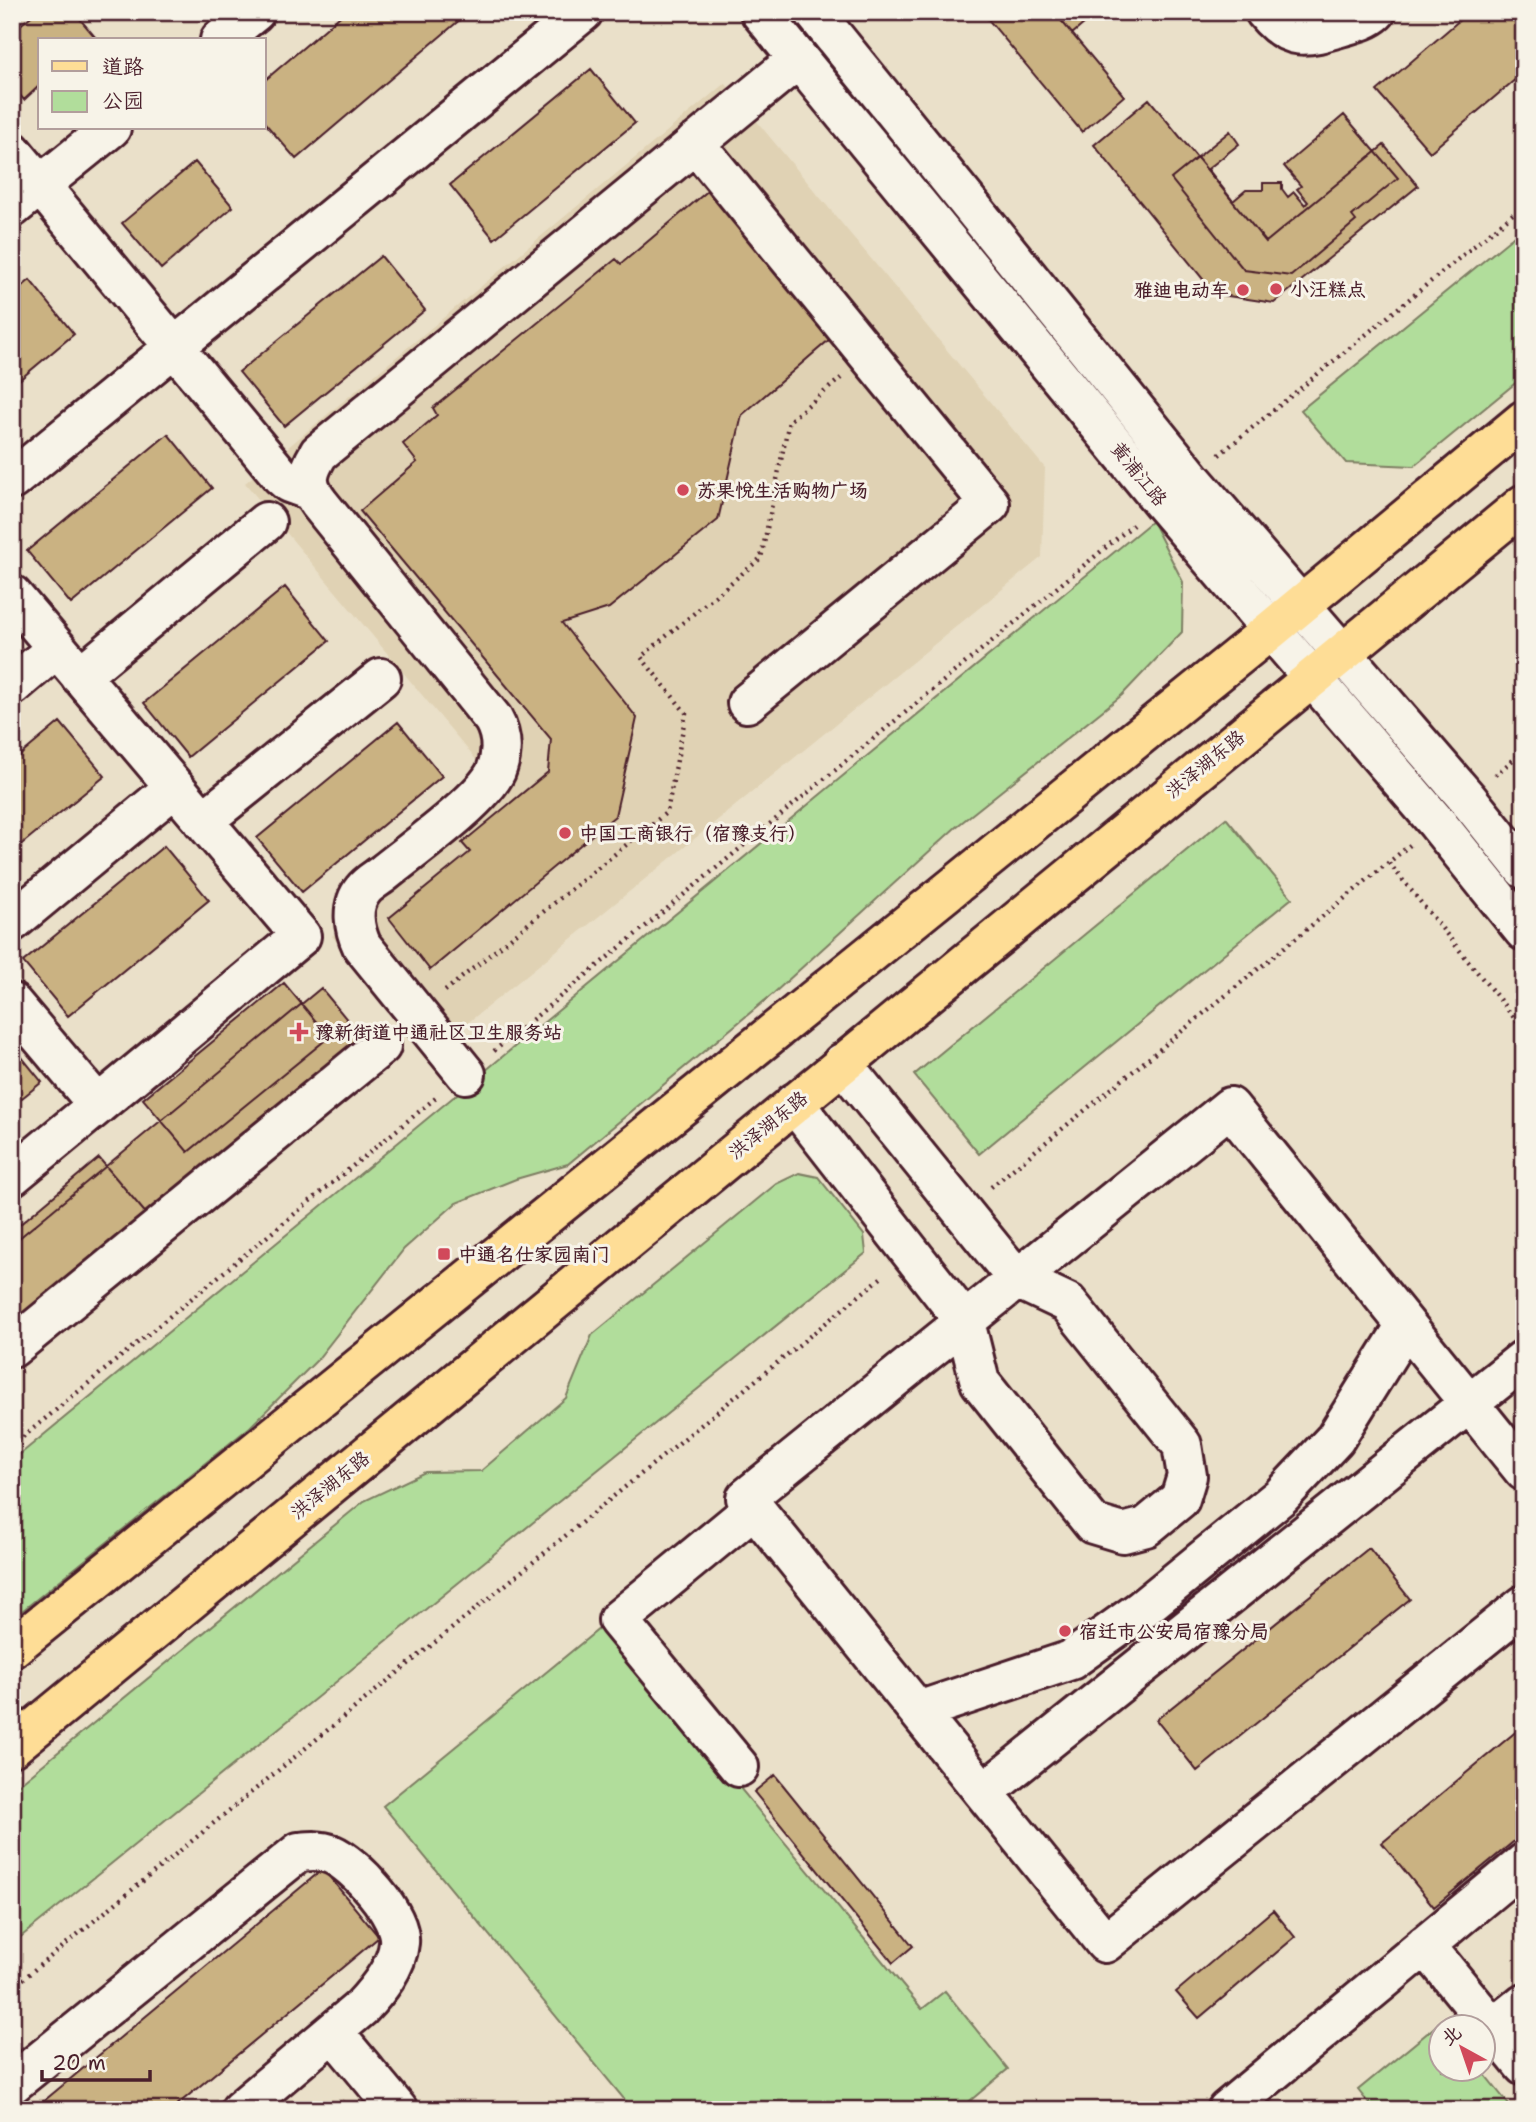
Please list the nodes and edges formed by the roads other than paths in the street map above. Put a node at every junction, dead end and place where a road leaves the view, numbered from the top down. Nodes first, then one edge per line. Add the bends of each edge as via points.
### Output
1 (255, 12) edge
2 (583, 12) edge
3 (760, 12) edge
4 (814, 12) edge
5 (1265, 12) edge
6 (1376, 12) edge
7 (222, 38) edge
8 (798, 59) junction
9 (108, 130) edge
10 (695, 144) junction
11 (12, 151) edge
12 (26, 196) edge
13 (175, 347) junction
14 (1524, 420) edge
15 (12, 480) edge
16 (311, 491) junction
17 (1524, 504) edge
18 (266, 522) dead end
19 (12, 595) edge
20 (1301, 605) junction
21 (1272, 629) junction
22 (1343, 652) junction
23 (69, 662) junction
24 (1312, 677) junction
25 (381, 678) dead end
26 (12, 686) edge
27 (747, 703) dead end
28 (175, 787) junction
29 (203, 821) junction
30 (1524, 869) edge
31 (12, 922) edge
32 (1524, 931) edge
33 (12, 1003) edge
34 (381, 1046) dead end
35 (842, 1063) junction
36 (466, 1074) road end
37 (794, 1103) junction
38 (98, 1105) junction
39 (12, 1175) edge
40 (1017, 1279) junction
41 (965, 1322) junction
42 (1406, 1325) junction
43 (12, 1348) edge
44 (1523, 1360) edge
45 (1469, 1403) junction
46 (1524, 1471) edge
47 (754, 1508) junction
48 (1524, 1605) edge
49 (12, 1648) edge
50 (918, 1711) junction
51 (12, 1747) edge
52 (739, 1767) dead end
53 (984, 1793) junction
54 (1524, 1863) edge
55 (1425, 1945) junction
56 (1524, 2003) edge
57 (1482, 2014) edge
58 (1498, 2024) edge
59 (332, 2032) junction
60 (1498, 2034) edge
61 (1524, 2066) edge
62 (12, 2084) edge
63 (240, 2110) edge
64 (398, 2110) edge
65 (1227, 2110) edge

1 - 7 street
2 - 13 street
3 - 8 street, 黄浦江路
4 - 20 street, 黄浦江路 via 1191,478
5 - 6 street via 1277,28 1308,36 1368,19
8 - 10 street
8 - 21 street, 黄浦江路
9 - 12 street
10 - 16 street via 319,453 309,469
10 - 27 street via 990,504
11 - 12 street
12 - 13 street
13 - 15 street
13 - 16 street via 281,476
14 - 20 main road
16 - 36 street via 500,731 495,772 483,789 362,890 354,912 362,946
17 - 22 main road, 洪泽湖东路
18 - 23 street
19 - 23 street
20 - 21 main road
20 - 22 street, 黄浦江路
21 - 24 street, 黄浦江路
21 - 49 main road
22 - 24 main road, 洪泽湖东路
22 - 30 street, 黄浦江路
23 - 26 street
23 - 28 street
24 - 32 street, 黄浦江路
24 - 35 main road, 洪泽湖东路
25 - 29 street
28 - 29 street
28 - 31 street
29 - 38 street via 301,936
33 - 38 street
34 - 43 street
35 - 37 main road, 洪泽湖东路
35 - 40 street
37 - 41 street
37 - 51 main road, 洪泽湖东路
38 - 39 street
40 - 41 street
40 - 41 street via 1068,1303 1182,1445 1187,1476 1180,1499 1146,1527 1123,1533 1093,1524 980,1382
40 - 42 street via 1230,1107
41 - 47 street via 746,1498
42 - 45 street
42 - 50 street via 1335,1439 1281,1496 1141,1610 1071,1660
44 - 45 street
45 - 46 street
45 - 53 street
47 - 50 street
47 - 52 street via 618,1620
48 - 53 street via 1105,1943
50 - 53 street
54 - 55 street
55 - 57 street
55 - 65 street
56 - 58 street
59 - 62 street via 375,1993 394,1961 400,1940 394,1921 354,1869 334,1855 317,1850 299,1852
59 - 63 street
59 - 64 street
60 - 61 street

